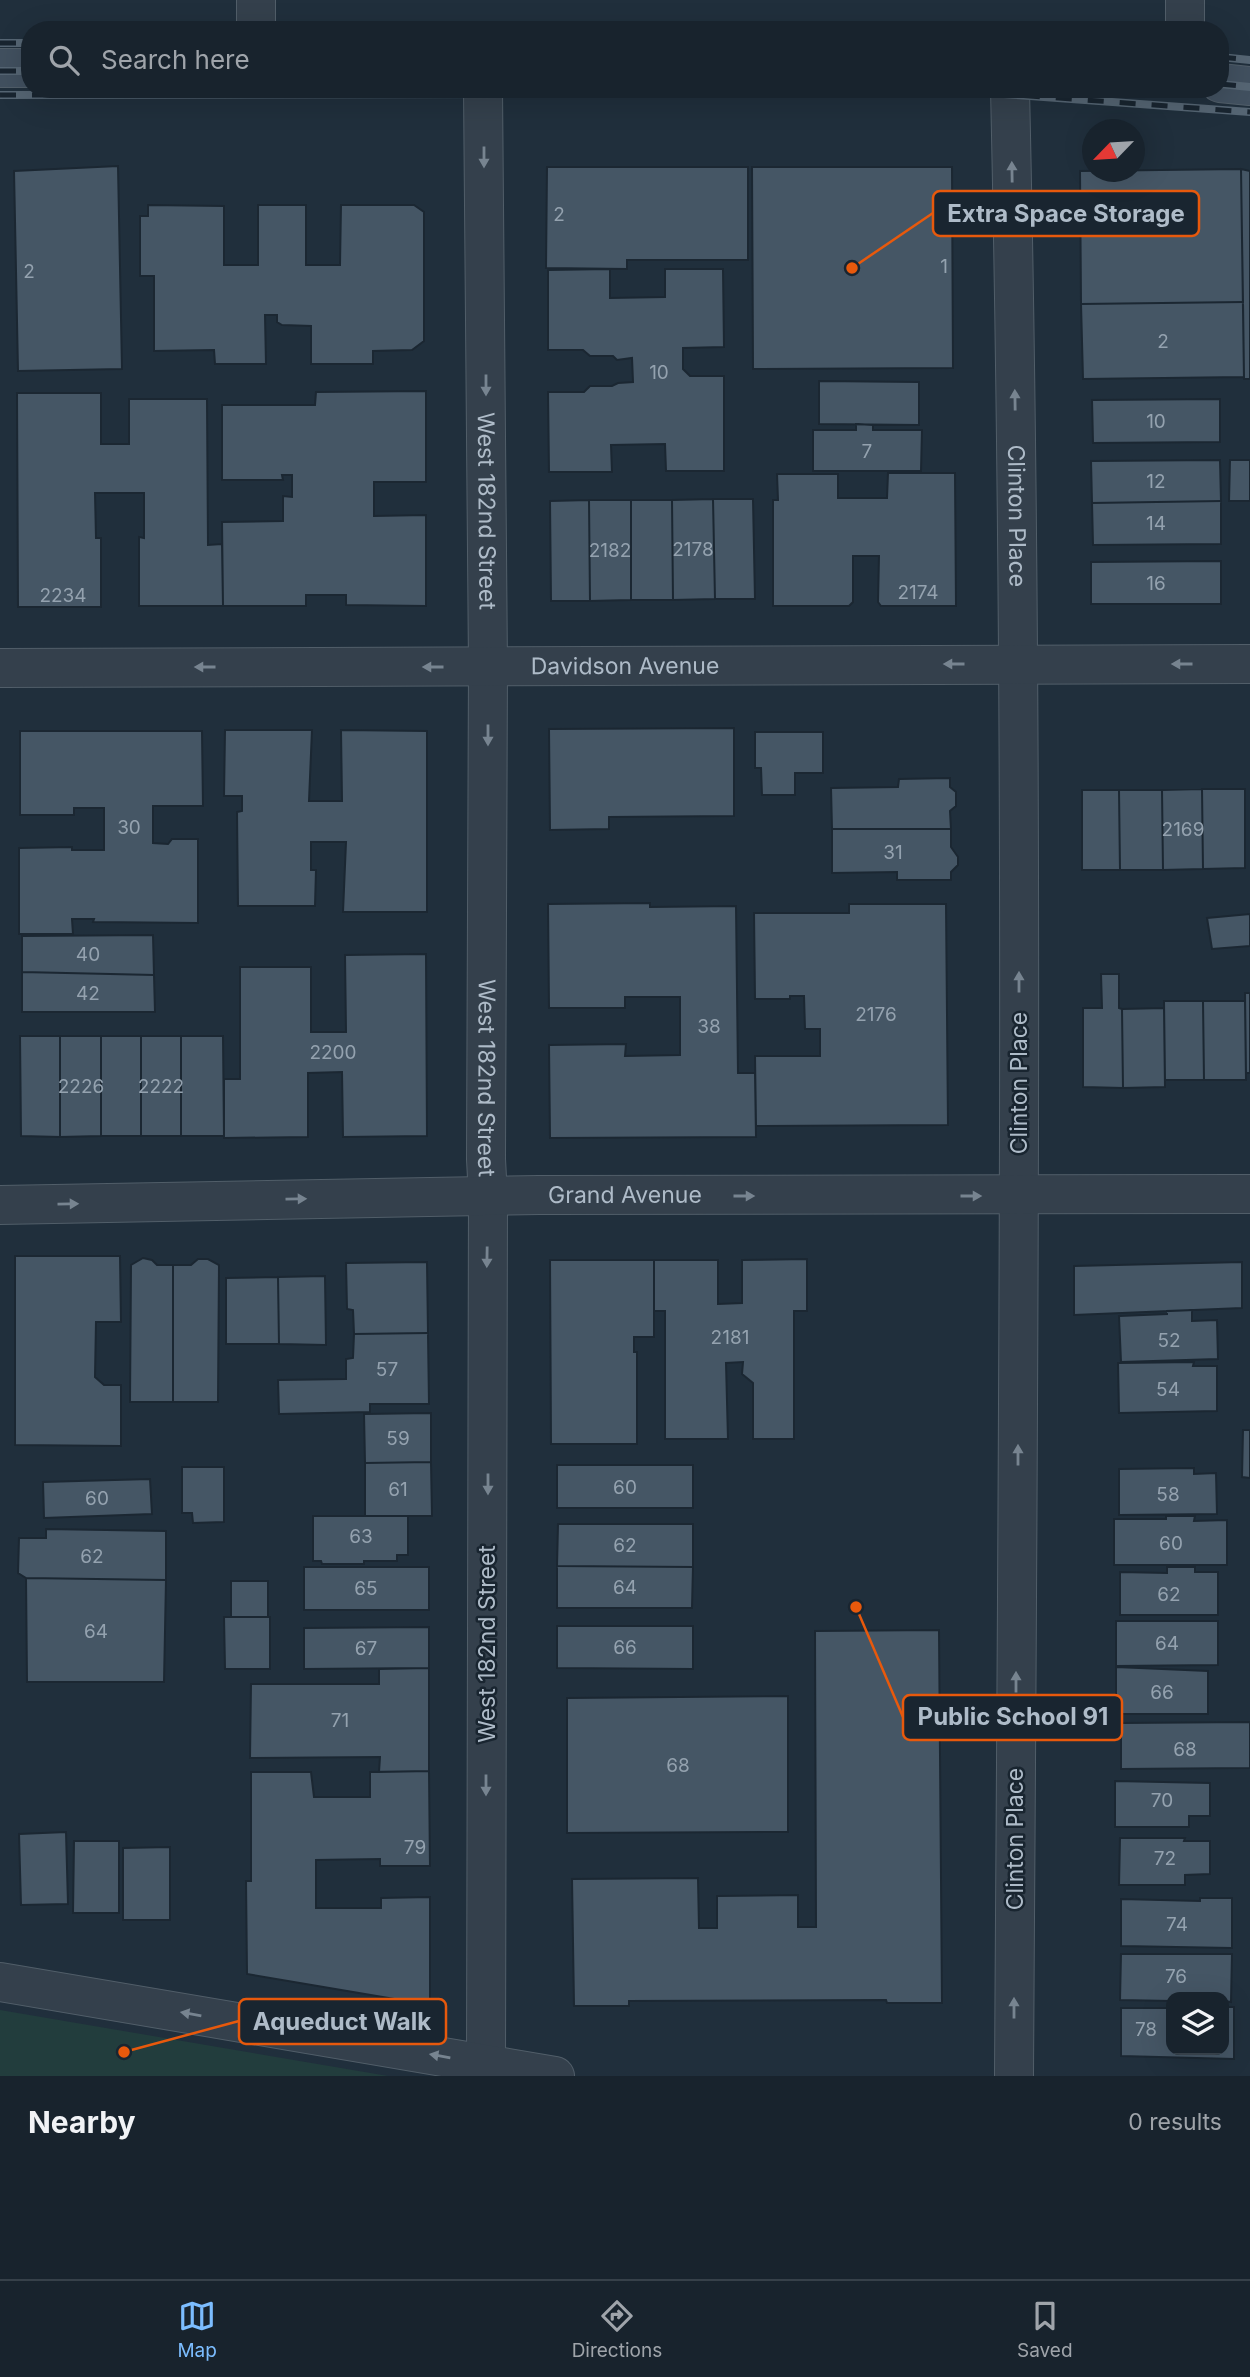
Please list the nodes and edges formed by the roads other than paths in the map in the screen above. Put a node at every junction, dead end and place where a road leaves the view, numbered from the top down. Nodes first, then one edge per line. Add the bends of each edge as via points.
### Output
1 (256, 0) edge
2 (1185, 0) edge
3 (256, 21) edge
4 (1185, 21) edge
5 (0, 68) edge
6 (21, 68) edge
7 (1229, 84) edge
8 (1250, 86) edge
9 (484, 98) edge
10 (1010, 98) edge
11 (1018, 664) junction
12 (1250, 664) edge
13 (488, 667) junction
14 (0, 668) edge
15 (1250, 1194) edge
16 (1020, 1195) junction
17 (488, 1197) junction
18 (0, 1205) edge
19 (0, 1982) edge
20 (485, 2064) junction
21 (555, 2076) edge
22 (1014, 2076) edge

1 - 3 street
2 - 4 street
5 - 6 main road
7 - 8 main road
9 -> 13 street, West 182nd Street
11 -> 10 street, Clinton Place
12 -> 11 street, Davidson Avenue
11 -> 13 street, Davidson Avenue
16 -> 11 street, Clinton Place
13 -> 14 street, Davidson Avenue
13 -> 17 street, West 182nd Street
15 - 16 street, Grand Avenue
17 -> 16 street, Grand Avenue
22 -> 16 street, Clinton Place
18 -> 17 street, Grand Avenue
17 -> 20 street, West 182nd Street
20 -> 19 street
20 - 21 street

